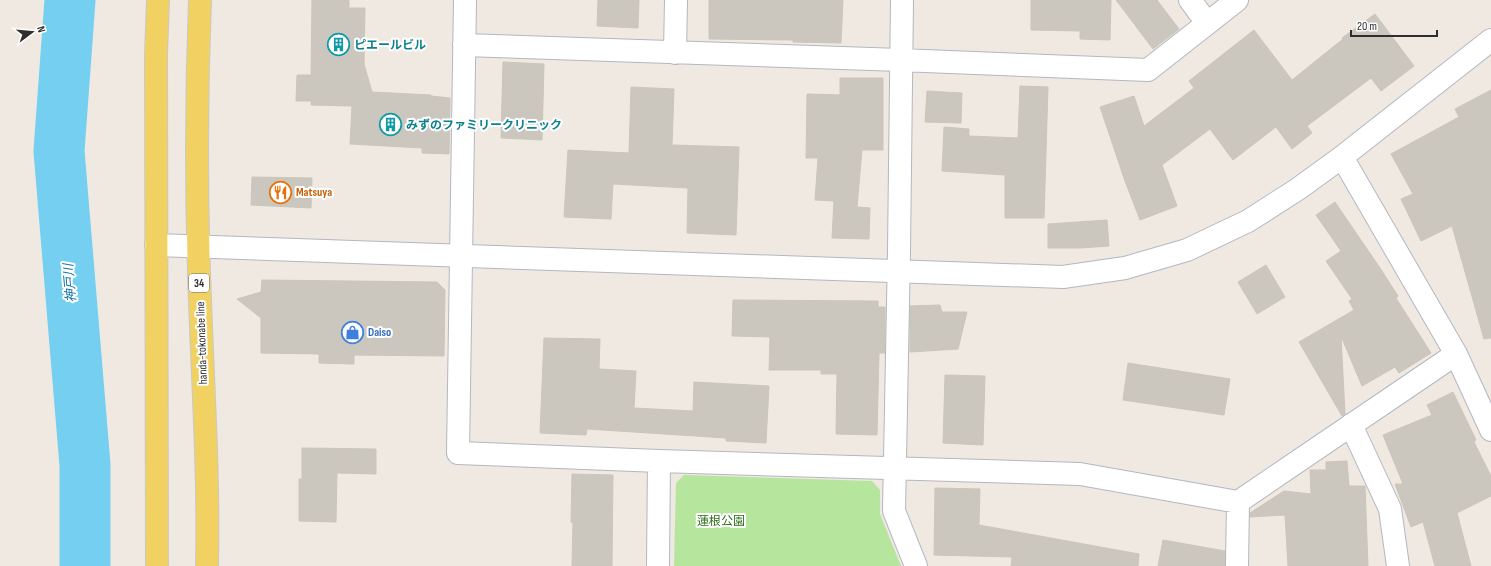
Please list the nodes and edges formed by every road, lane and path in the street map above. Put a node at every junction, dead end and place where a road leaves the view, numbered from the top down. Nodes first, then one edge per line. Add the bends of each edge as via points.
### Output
1 (158, 0) edge
2 (200, 0) edge
3 (465, 0) edge
4 (676, 0) edge
5 (902, 0) edge
6 (1190, 0) edge
7 (1237, 0) edge
8 (1207, 23) junction
9 (1491, 40) edge
10 (464, 46) junction
11 (675, 54) junction
12 (900, 60) junction
13 (1342, 157) junction
14 (156, 246) junction
15 (199, 246) junction
16 (461, 256) junction
17 (899, 271) junction
18 (1456, 354) junction
19 (1351, 425) junction
20 (1491, 430) edge
21 (659, 461) junction
22 (895, 468) junction
23 (1238, 502) junction
24 (157, 566) edge
25 (207, 566) edge
26 (658, 566) edge
27 (916, 566) edge
28 (1237, 566) edge
29 (1398, 566) edge

1 - 14 main road
2 - 15 main road, handa-tokonabe line / 34 via 197,139
3 - 10 street
4 - 11 street
5 - 12 street
6 - 8 street
7 - 8 street
8 - 12 street via 1148,70
9 - 13 street
10 - 11 street
10 - 16 street
11 - 12 street
12 - 17 street
13 - 17 street via 1248,221 1187,250 1125,268 1063,277
13 - 18 street
14 - 15 street
14 - 24 main road
15 - 16 street
15 - 25 main road, handa-tokonabe line / 34
16 - 17 street
16 - 21 street via 458,453
17 - 22 street
18 - 19 street
18 - 20 street
19 - 23 street
19 - 29 street via 1390,509
21 - 22 street
21 - 26 street
22 - 23 street via 1080,474
22 - 27 street via 894,511
23 - 28 street

